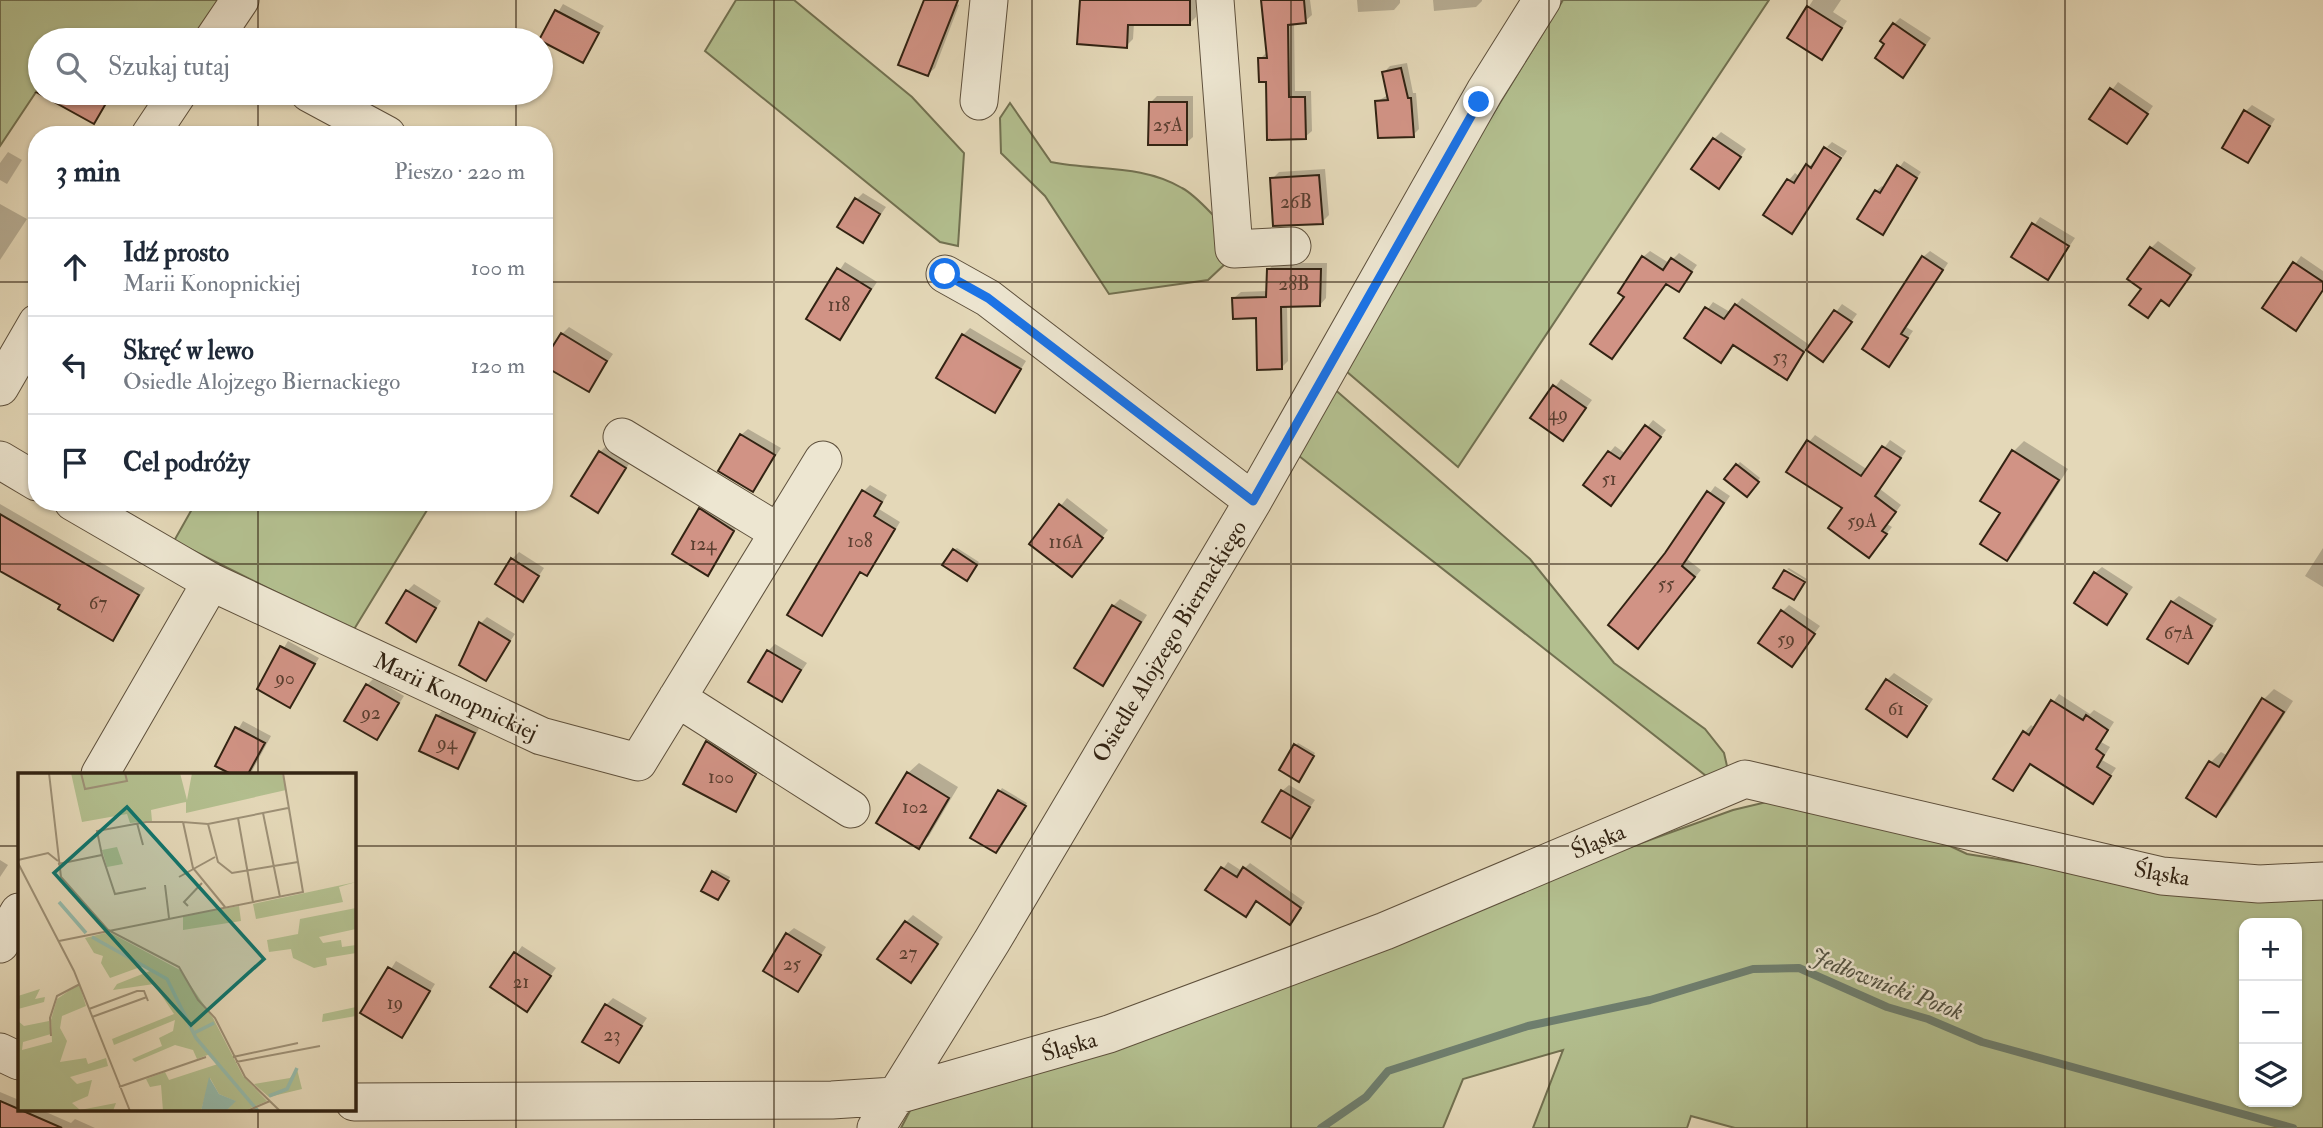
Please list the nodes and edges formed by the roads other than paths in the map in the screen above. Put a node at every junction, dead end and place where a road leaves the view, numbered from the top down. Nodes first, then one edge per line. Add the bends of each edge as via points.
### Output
1 (240, 0) edge
2 (989, 0) edge
3 (1215, 0) edge
4 (1542, 0) edge
5 (221, 28) edge
6 (979, 101) dead end
7 (170, 105) edge
8 (331, 105) edge
9 (156, 126) edge
10 (370, 126) edge
11 (1292, 246) dead end
12 (945, 274) dead end
13 (28, 339) edge
14 (0, 387) edge
15 (622, 437) dead end
16 (0, 460) edge
17 (823, 460) dead end
18 (28, 477) edge
19 (1253, 501) junction
20 (89, 511) edge
21 (778, 532) junction
22 (211, 582) junction
23 (677, 698) junction
24 (101, 773) edge
25 (851, 808) dead end
26 (2323, 881) edge
27 (18, 914) edge
28 (0, 944) edge
29 (0, 1052) edge
30 (18, 1061) edge
31 (894, 1096) junction
32 (355, 1102) edge
33 (876, 1128) edge

1 - 5 street
2 - 6 street
3 - 11 street via 1234,249
4 - 19 street, Osiedle Alojzego Biernackiego via 1485,91
7 - 9 street
8 - 10 street
12 - 19 street via 988,298
13 - 14 street
15 - 21 street
16 - 18 street
17 - 21 street, Marii Konopnickiej
19 - 31 street, Osiedle Alojzego Biernackiego via 999,929
20 - 22 street, Marii Konopnickiej
21 - 23 street, Marii Konopnickiej
22 - 23 street, Marii Konopnickiej via 541,736 638,762
22 - 24 street
23 - 25 street
26 - 31 street, Śląska via 2259,884 2162,876 1745,779 1385,931 1109,1034
27 - 28 street
29 - 30 street
31 - 32 street, Śląska
31 - 33 street

